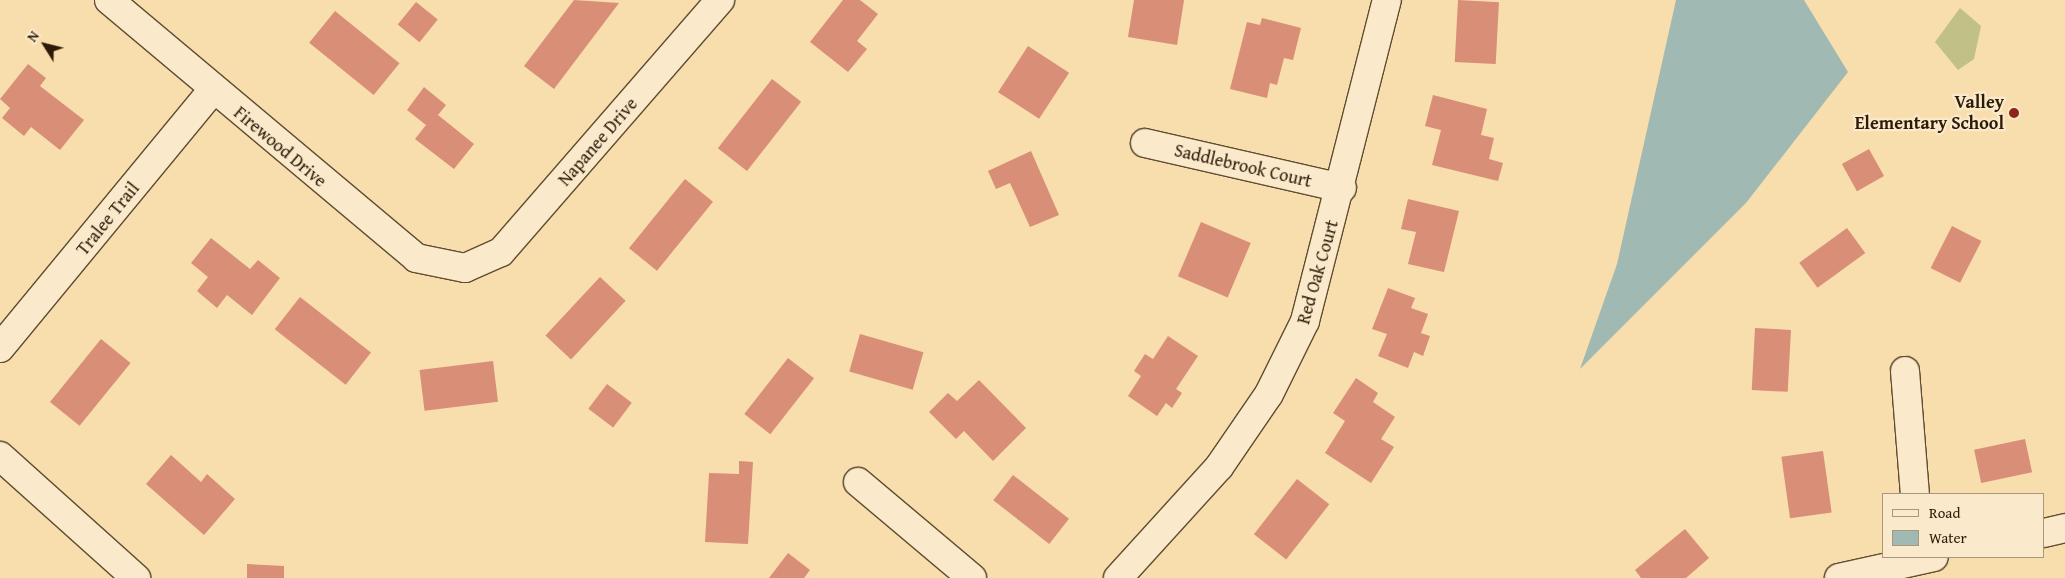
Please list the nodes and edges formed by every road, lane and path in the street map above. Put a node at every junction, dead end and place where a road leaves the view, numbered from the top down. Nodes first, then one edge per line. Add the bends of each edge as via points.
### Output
1 (109, 0) edge
2 (720, 0) edge
3 (1387, 0) edge
4 (214, 90) junction
5 (1145, 143) dead end
6 (1342, 188) junction
7 (465, 268) joint
8 (0, 348) edge
9 (1905, 371) dead end
10 (0, 456) edge
11 (858, 482) dead end
12 (1915, 493) edge
13 (2065, 528) edge
14 (2045, 533) edge
15 (1924, 563) edge
16 (136, 578) edge
17 (972, 578) edge
18 (1118, 578) edge
19 (1839, 578) edge

1 - 4 street, Firewood Drive
2 - 7 street, Napanee Drive via 501,252
3 - 6 street, Red Oak Court
4 - 7 street, Firewood Drive via 416,258
4 - 8 street, Tralee Trail
5 - 6 street, Saddlebrook Court
6 - 18 street, Red Oak Court via 1306,321 1269,394 1218,467
9 - 12 street
10 - 16 street
11 - 17 street
13 - 14 street
15 - 19 street

